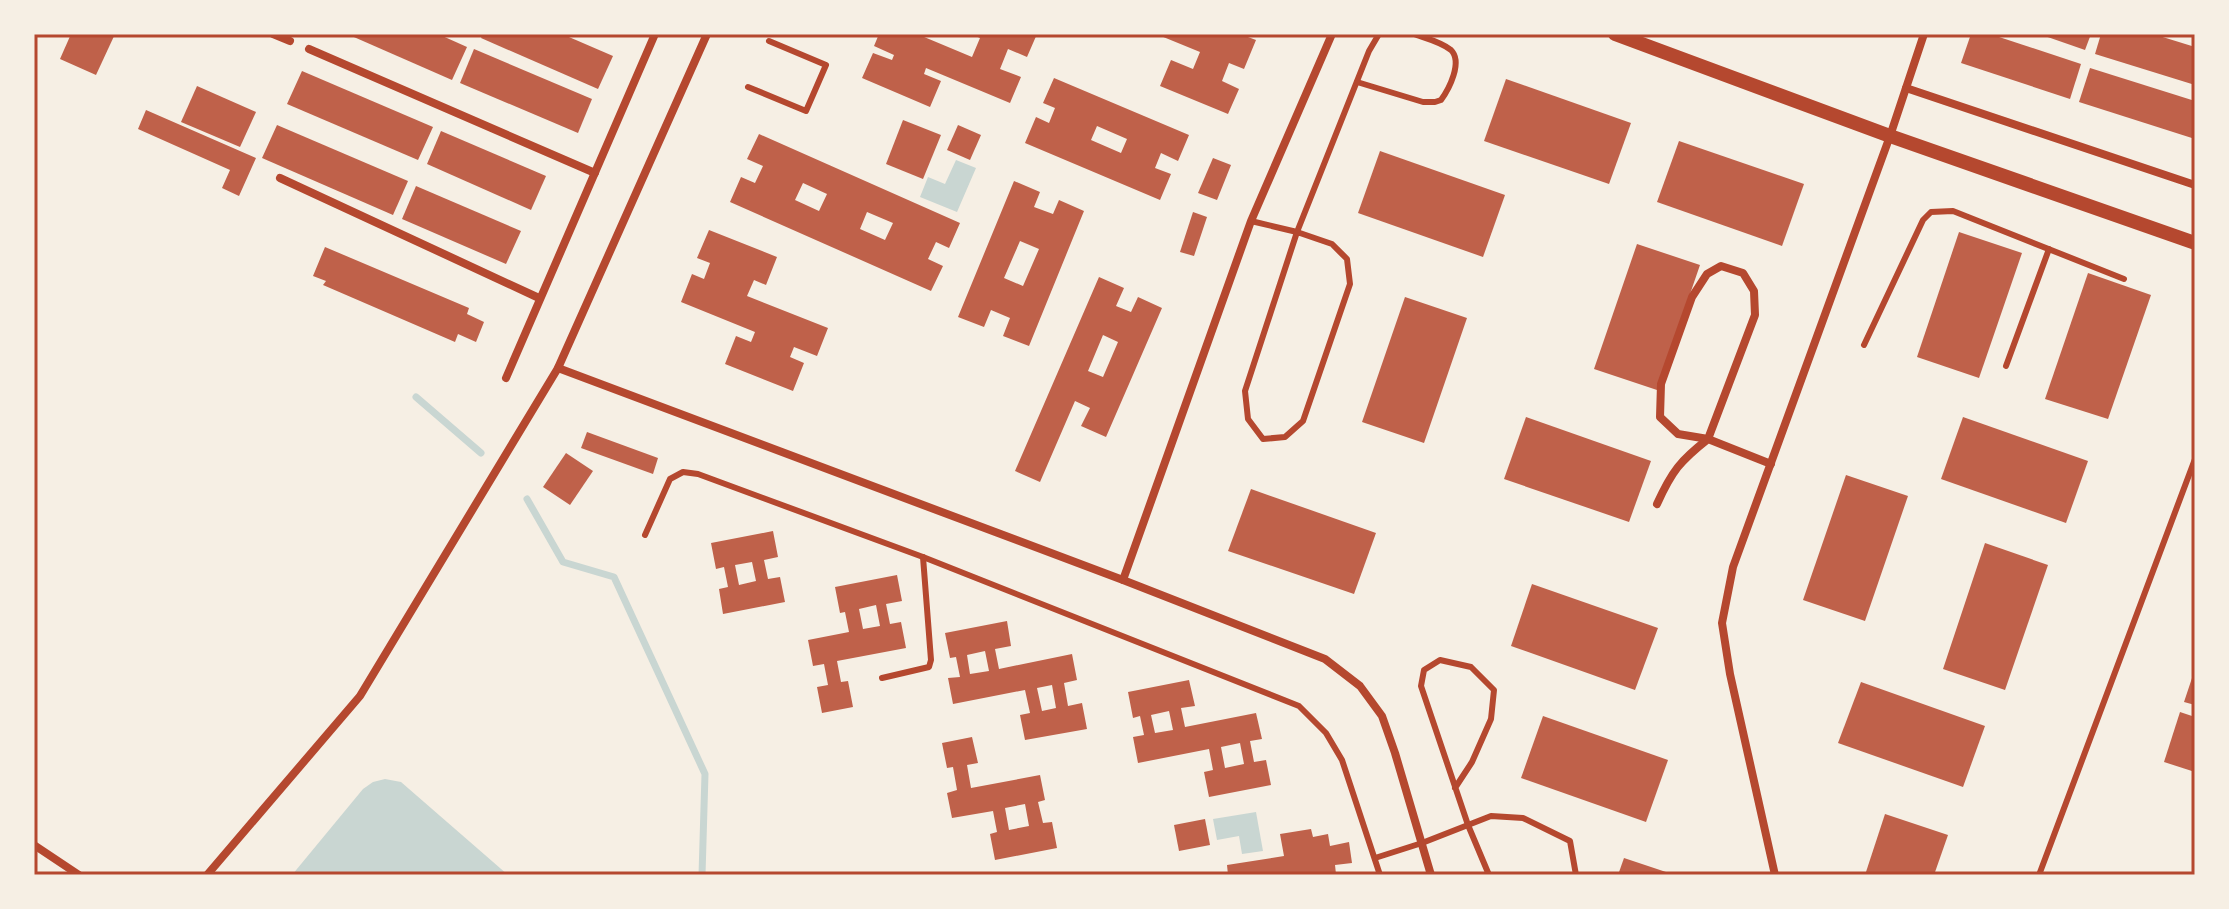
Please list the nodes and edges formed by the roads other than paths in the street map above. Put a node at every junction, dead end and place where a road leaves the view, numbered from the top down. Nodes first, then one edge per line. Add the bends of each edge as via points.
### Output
1 (273, 34) edge
2 (707, 34) edge
3 (1332, 34) edge
4 (1379, 34) edge
5 (1414, 34) edge
6 (1615, 34) edge
7 (1924, 34) edge
8 (651, 35) edge
9 (290, 41) dead end
10 (769, 41) dead end
11 (309, 49) dead end
12 (1357, 82) junction
13 (748, 87) dead end
14 (1906, 88) junction
15 (1890, 136) junction
16 (595, 173) junction
17 (280, 178) dead end
18 (2195, 185) edge
19 (1251, 221) junction
20 (1297, 232) junction
21 (2195, 243) edge
22 (2049, 249) junction
23 (2124, 279) dead end
24 (539, 298) junction
25 (1864, 345) dead end
26 (2006, 366) dead end
27 (558, 368) junction
28 (506, 378) dead end
29 (1708, 439) junction
30 (2195, 459) edge
31 (1771, 464) junction
32 (1657, 504) dead end
33 (645, 535) dead end
34 (923, 557) junction
35 (1123, 580) junction
36 (882, 678) dead end
37 (1455, 788) junction
38 (1468, 825) junction
39 (1422, 843) junction
40 (34, 845) edge
41 (1375, 858) junction
42 (79, 875) edge
43 (207, 875) edge
44 (1380, 875) edge
45 (1431, 875) edge
46 (1489, 875) edge
47 (1576, 875) edge
48 (1775, 875) edge
49 (2039, 875) edge

1 - 9 street
2 - 27 street
3 - 19 street
4 - 12 lane
5 - 12 lane via 1455,56 1453,76 1441,100 1423,102
6 - 15 street
7 - 14 street
8 - 16 street
10 - 13 lane via 826,65 806,111
11 - 16 street
12 - 20 lane
14 - 15 street
14 - 18 street
15 - 21 street
15 - 31 street
16 - 24 street
17 - 24 street
19 - 20 lane
19 - 35 street
20 - 20 lane via 1332,244 1347,259 1350,284 1303,421 1285,437 1263,439 1248,419 1245,391
22 - 23 lane
22 - 25 lane via 1953,211 1931,212
22 - 26 lane
24 - 28 street
27 - 35 street
27 - 43 street via 360,696
29 - 29 street via 1678,434 1660,417 1661,384 1692,297 1707,274 1721,266 1743,273 1754,291 1755,315
29 - 31 street
29 - 32 street via 1670,475
30 - 49 lane
31 - 48 street via 1733,567 1722,623
33 - 34 lane via 670,479 683,472
34 - 36 lane via 929,667
34 - 41 lane via 1299,706 1326,733 1342,760
35 - 39 street via 1325,659 1360,686 1382,716
37 - 37 lane via 1421,686 1424,670 1440,660 1471,667 1494,690 1491,719
37 - 38 lane
38 - 39 lane
38 - 46 lane
38 - 47 lane via 1491,816 1523,818 1570,841
39 - 41 lane
39 - 45 street
40 - 42 street
41 - 44 lane

